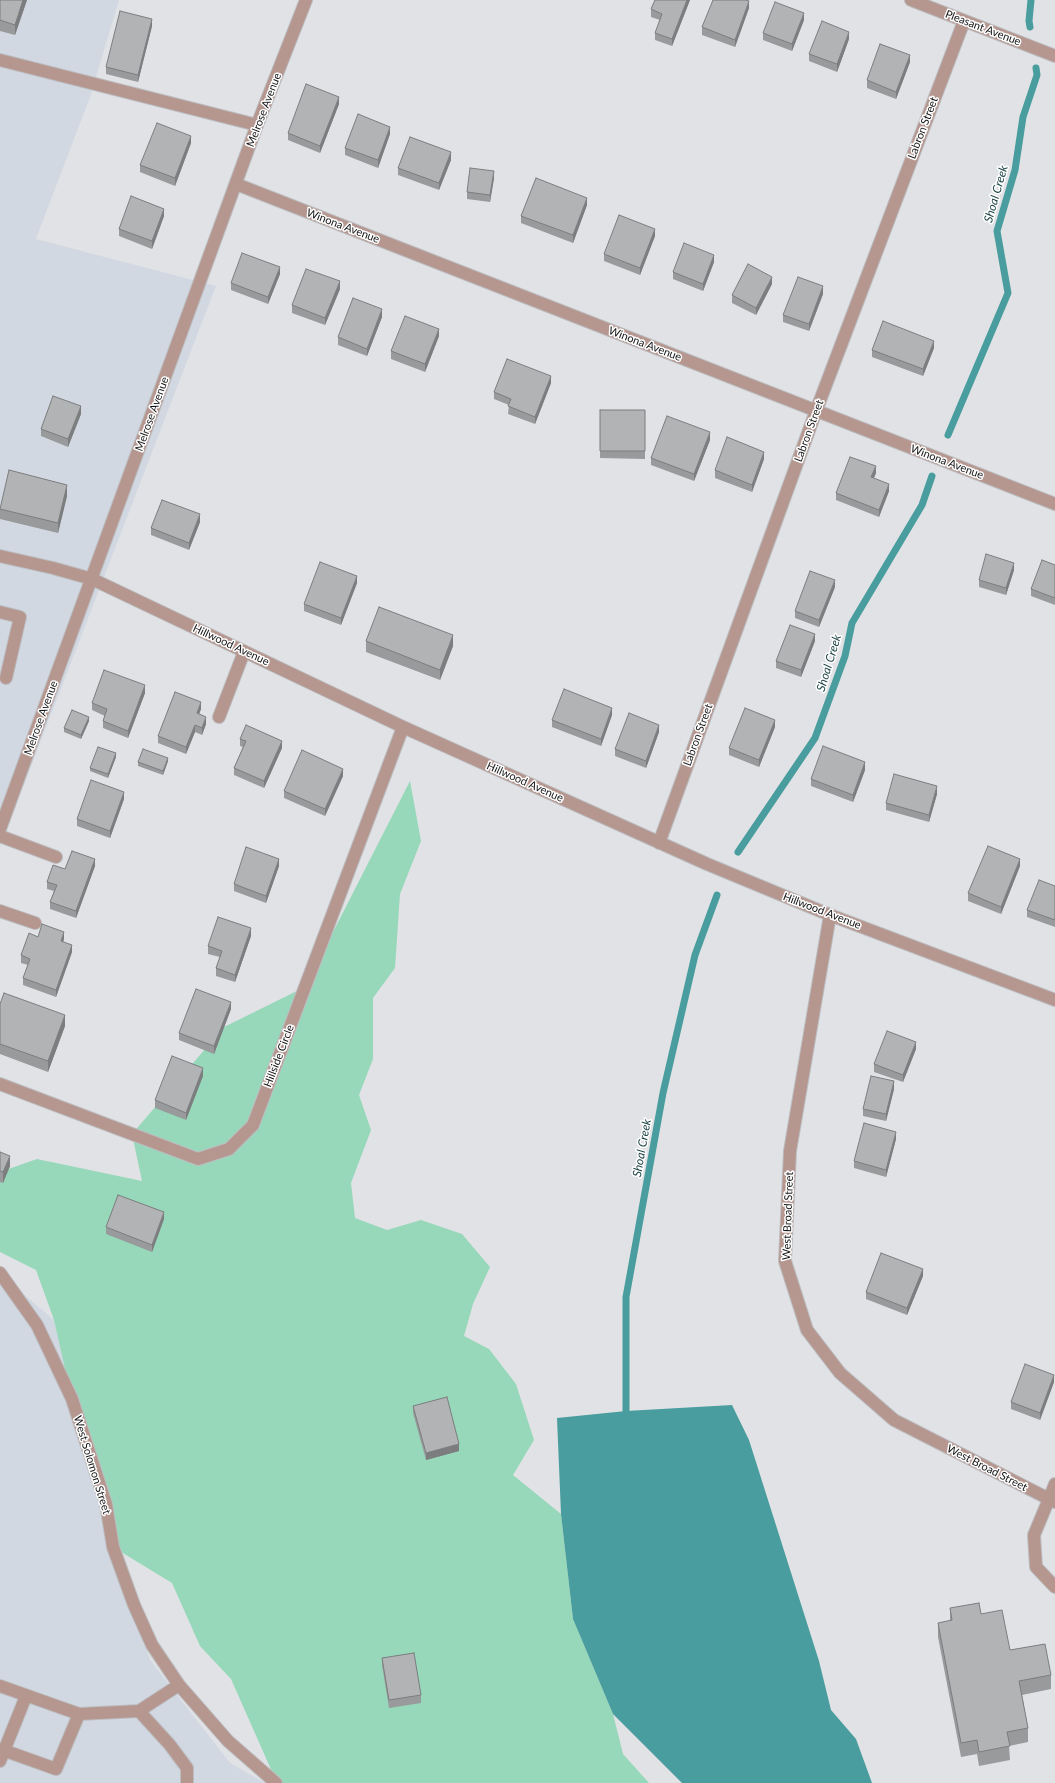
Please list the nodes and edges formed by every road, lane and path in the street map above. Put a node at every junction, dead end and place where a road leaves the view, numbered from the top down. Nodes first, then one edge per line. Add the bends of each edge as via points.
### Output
1 (306, 0) edge
2 (911, 0) edge
3 (964, 21) junction
4 (1055, 56) edge
5 (0, 60) edge
6 (257, 126) junction
7 (236, 184) junction
8 (816, 411) junction
9 (1055, 504) edge
10 (0, 556) edge
11 (92, 579) junction
12 (0, 612) edge
13 (244, 652) junction
14 (6, 678) dead end
15 (219, 717) dead end
16 (403, 727) junction
17 (0, 829) edge
18 (0, 836) edge
19 (659, 843) junction
20 (56, 857) dead end
21 (0, 911) edge
22 (830, 915) junction
23 (34, 923) dead end
24 (1055, 1000) edge
25 (0, 1084) edge
26 (0, 1273) edge
27 (1055, 1484) edge
28 (1052, 1500) edge
29 (1055, 1587) edge
30 (179, 1685) junction
31 (0, 1686) edge
32 (26, 1696) junction
33 (139, 1712) junction
34 (79, 1714) junction
35 (2, 1754) edge
36 (188, 1783) edge
37 (276, 1783) edge

1 - 6 street, Melrose Avenue
2 - 3 street, Pleasant Avenue
3 - 4 street, Pleasant Avenue
3 - 8 street, Labron Street
5 - 6 street
6 - 7 street, Melrose Avenue
7 - 8 street, Winona Avenue
7 - 11 street, Melrose Avenue
8 - 9 street, Winona Avenue
8 - 19 street, Labron Street
10 - 11 street, Hillwood Avenue
11 - 13 street, Hillwood Avenue
11 - 17 street, Melrose Avenue
12 - 14 street via 20,617
13 - 15 street
13 - 16 street, Hillwood Avenue
16 - 19 street, Hillwood Avenue
16 - 25 street, Hillside Circle via 253,1125 229,1149 198,1159
18 - 20 street
19 - 22 street, Hillwood Avenue
21 - 23 street
22 - 24 street, Hillwood Avenue
22 - 28 street, West Broad Street via 790,1151 785,1261 807,1330 840,1373 894,1420
26 - 30 street, West Solomon Street via 37,1325 72,1400 106,1504 113,1547 134,1605 152,1645
27 - 28 street
28 - 29 street via 1034,1535 1036,1567
30 - 33 street
30 - 37 street, West Solomon Street via 228,1741
31 - 32 street
32 - 34 street
32 - 35 street
33 - 34 street
33 - 36 street via 170,1745 186,1768
34 - 35 street via 56,1769

